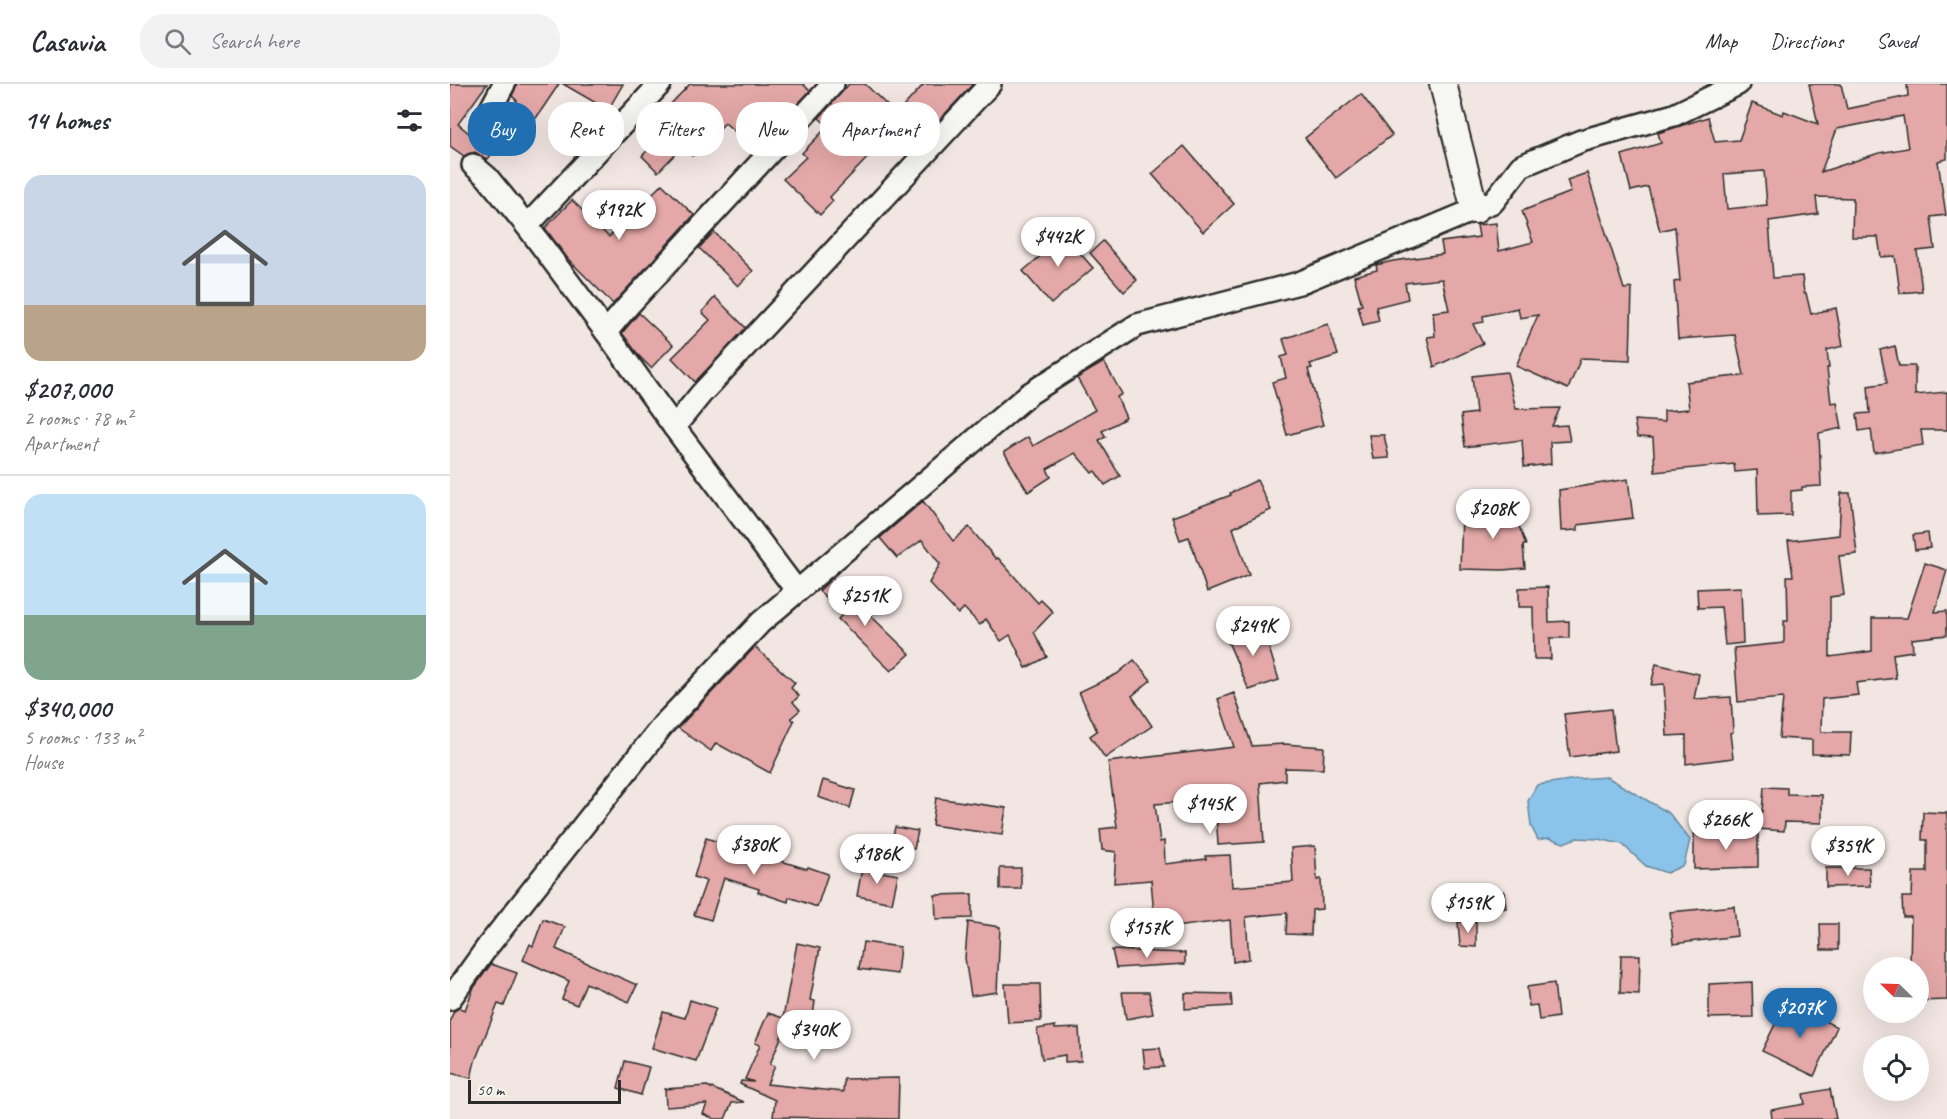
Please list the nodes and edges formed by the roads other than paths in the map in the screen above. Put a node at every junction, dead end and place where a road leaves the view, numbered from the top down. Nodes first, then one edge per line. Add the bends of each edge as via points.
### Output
1 (504, 84) edge
2 (660, 84) edge
3 (833, 84) edge
4 (990, 84) edge
5 (1443, 84) edge
6 (1738, 84) edge
7 (494, 102) edge
8 (473, 165) dead end
9 (1475, 210) junction
10 (527, 226) junction
11 (606, 332) junction
12 (674, 427) junction
13 (797, 591) junction
14 (450, 999) edge

1 - 7 street
2 - 10 street
3 - 11 street
4 - 12 street
5 - 9 street
6 - 9 street via 1674,115 1581,141 1521,166 1493,202
8 - 10 street
9 - 13 street via 1299,284 1137,325 1029,394
10 - 11 street
11 - 12 street
12 - 13 street
13 - 14 street via 761,622 663,725

